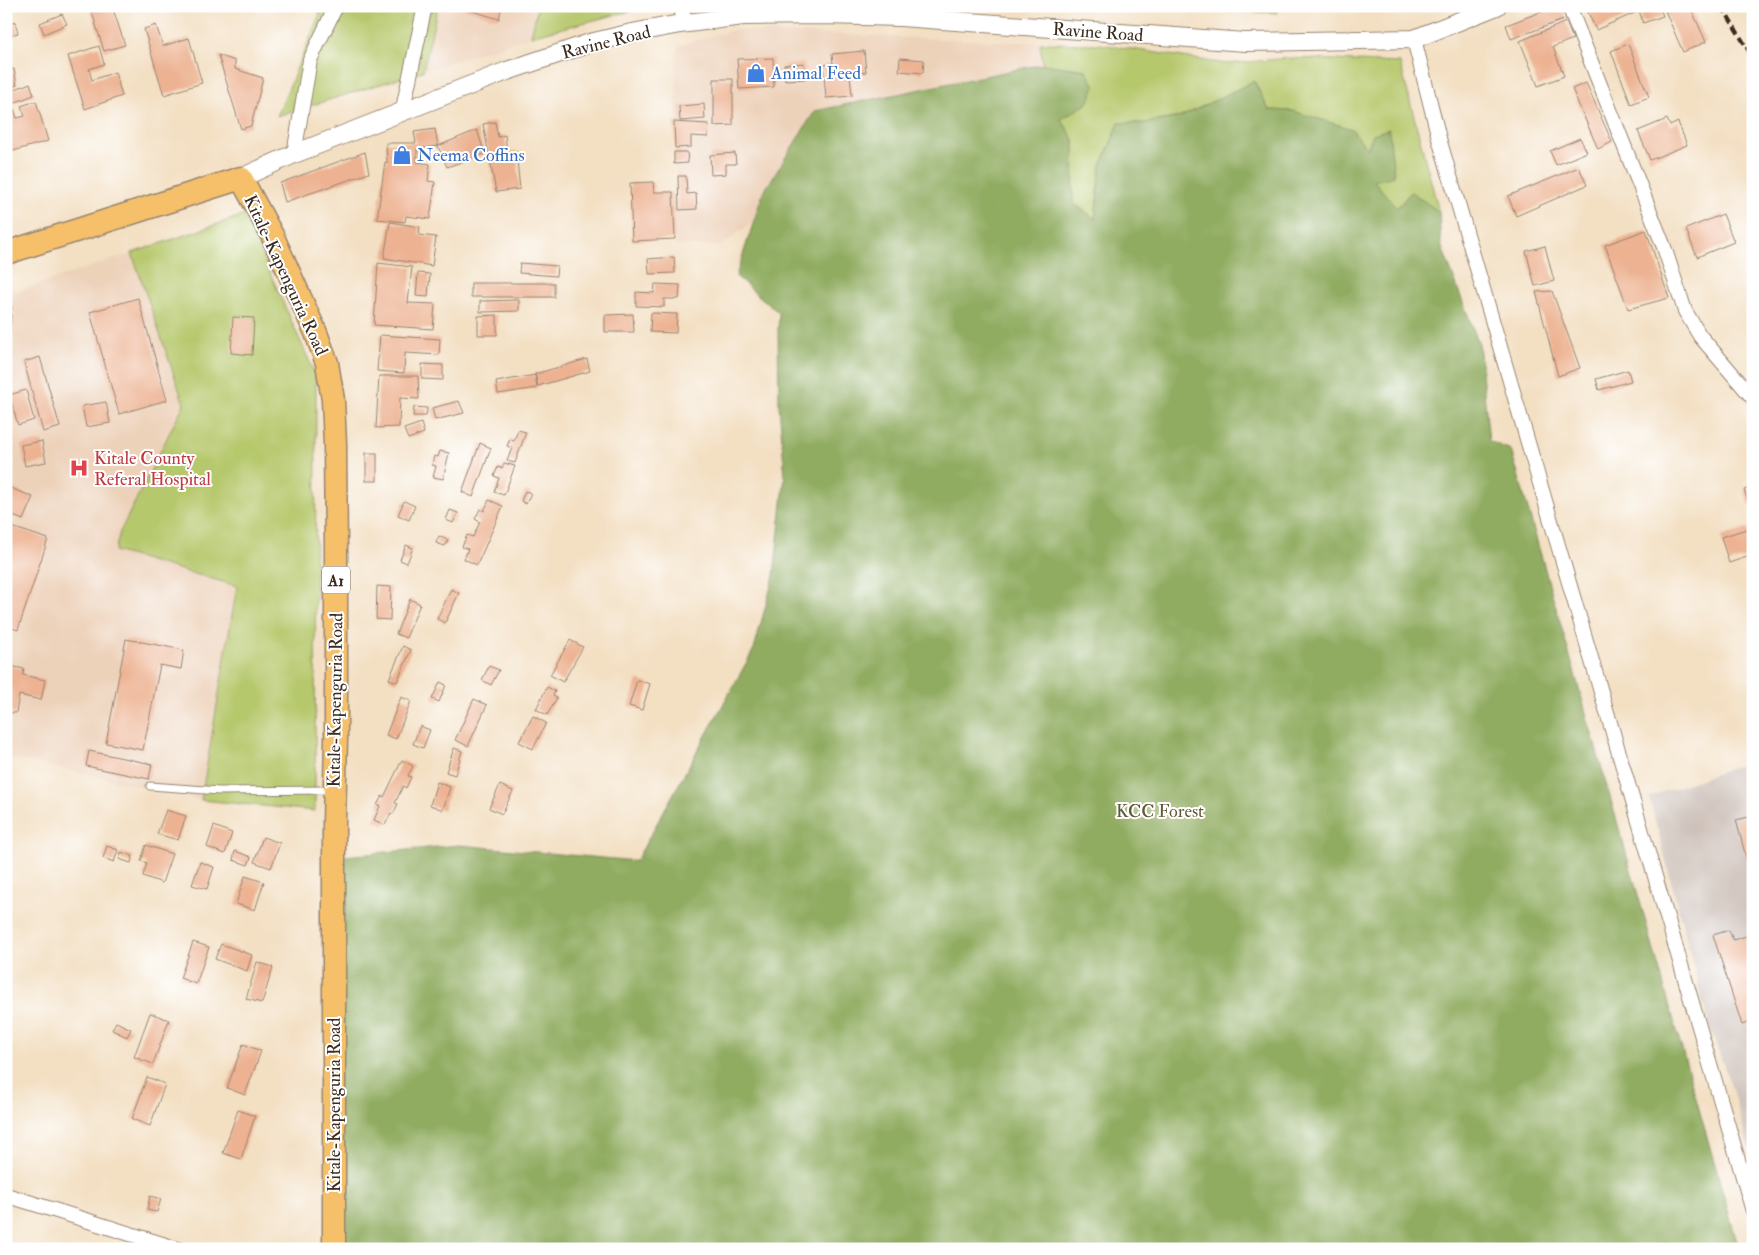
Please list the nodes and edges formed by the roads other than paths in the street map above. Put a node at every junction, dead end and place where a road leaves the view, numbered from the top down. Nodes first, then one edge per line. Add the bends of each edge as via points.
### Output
1 (336, 6) edge
2 (425, 6) edge
3 (684, 6) edge
4 (1569, 6) edge
5 (1487, 8) edge
6 (680, 24) junction
7 (1414, 39) junction
8 (402, 113) junction
9 (294, 154) junction
10 (241, 178) junction
11 (6, 253) edge
12 (1753, 398) edge
13 (150, 786) dead end
14 (334, 790) junction
15 (6, 1195) edge
16 (1753, 1211) edge
17 (178, 1249) edge
18 (334, 1249) edge

1 - 9 street via 310,60
2 - 8 street
3 - 6 street
4 - 12 street via 1664,247 1685,311 1700,336
5 - 7 street, Ravine Road
6 - 7 street, Ravine Road via 743,16 824,15 900,17 1245,42
6 - 8 street, Ravine Road via 565,51
7 - 16 street via 1440,142
8 - 9 street, Ravine Road
9 - 10 street, Ravine Road
10 - 11 highway, Kitale-Kapenguria Road
10 - 14 highway, Kitale-Kapenguria Road / A1 via 316,333 327,363 333,400 336,540
13 - 14 lane via 220,791
14 - 18 highway, Kitale-Kapenguria Road / A1
15 - 17 street

